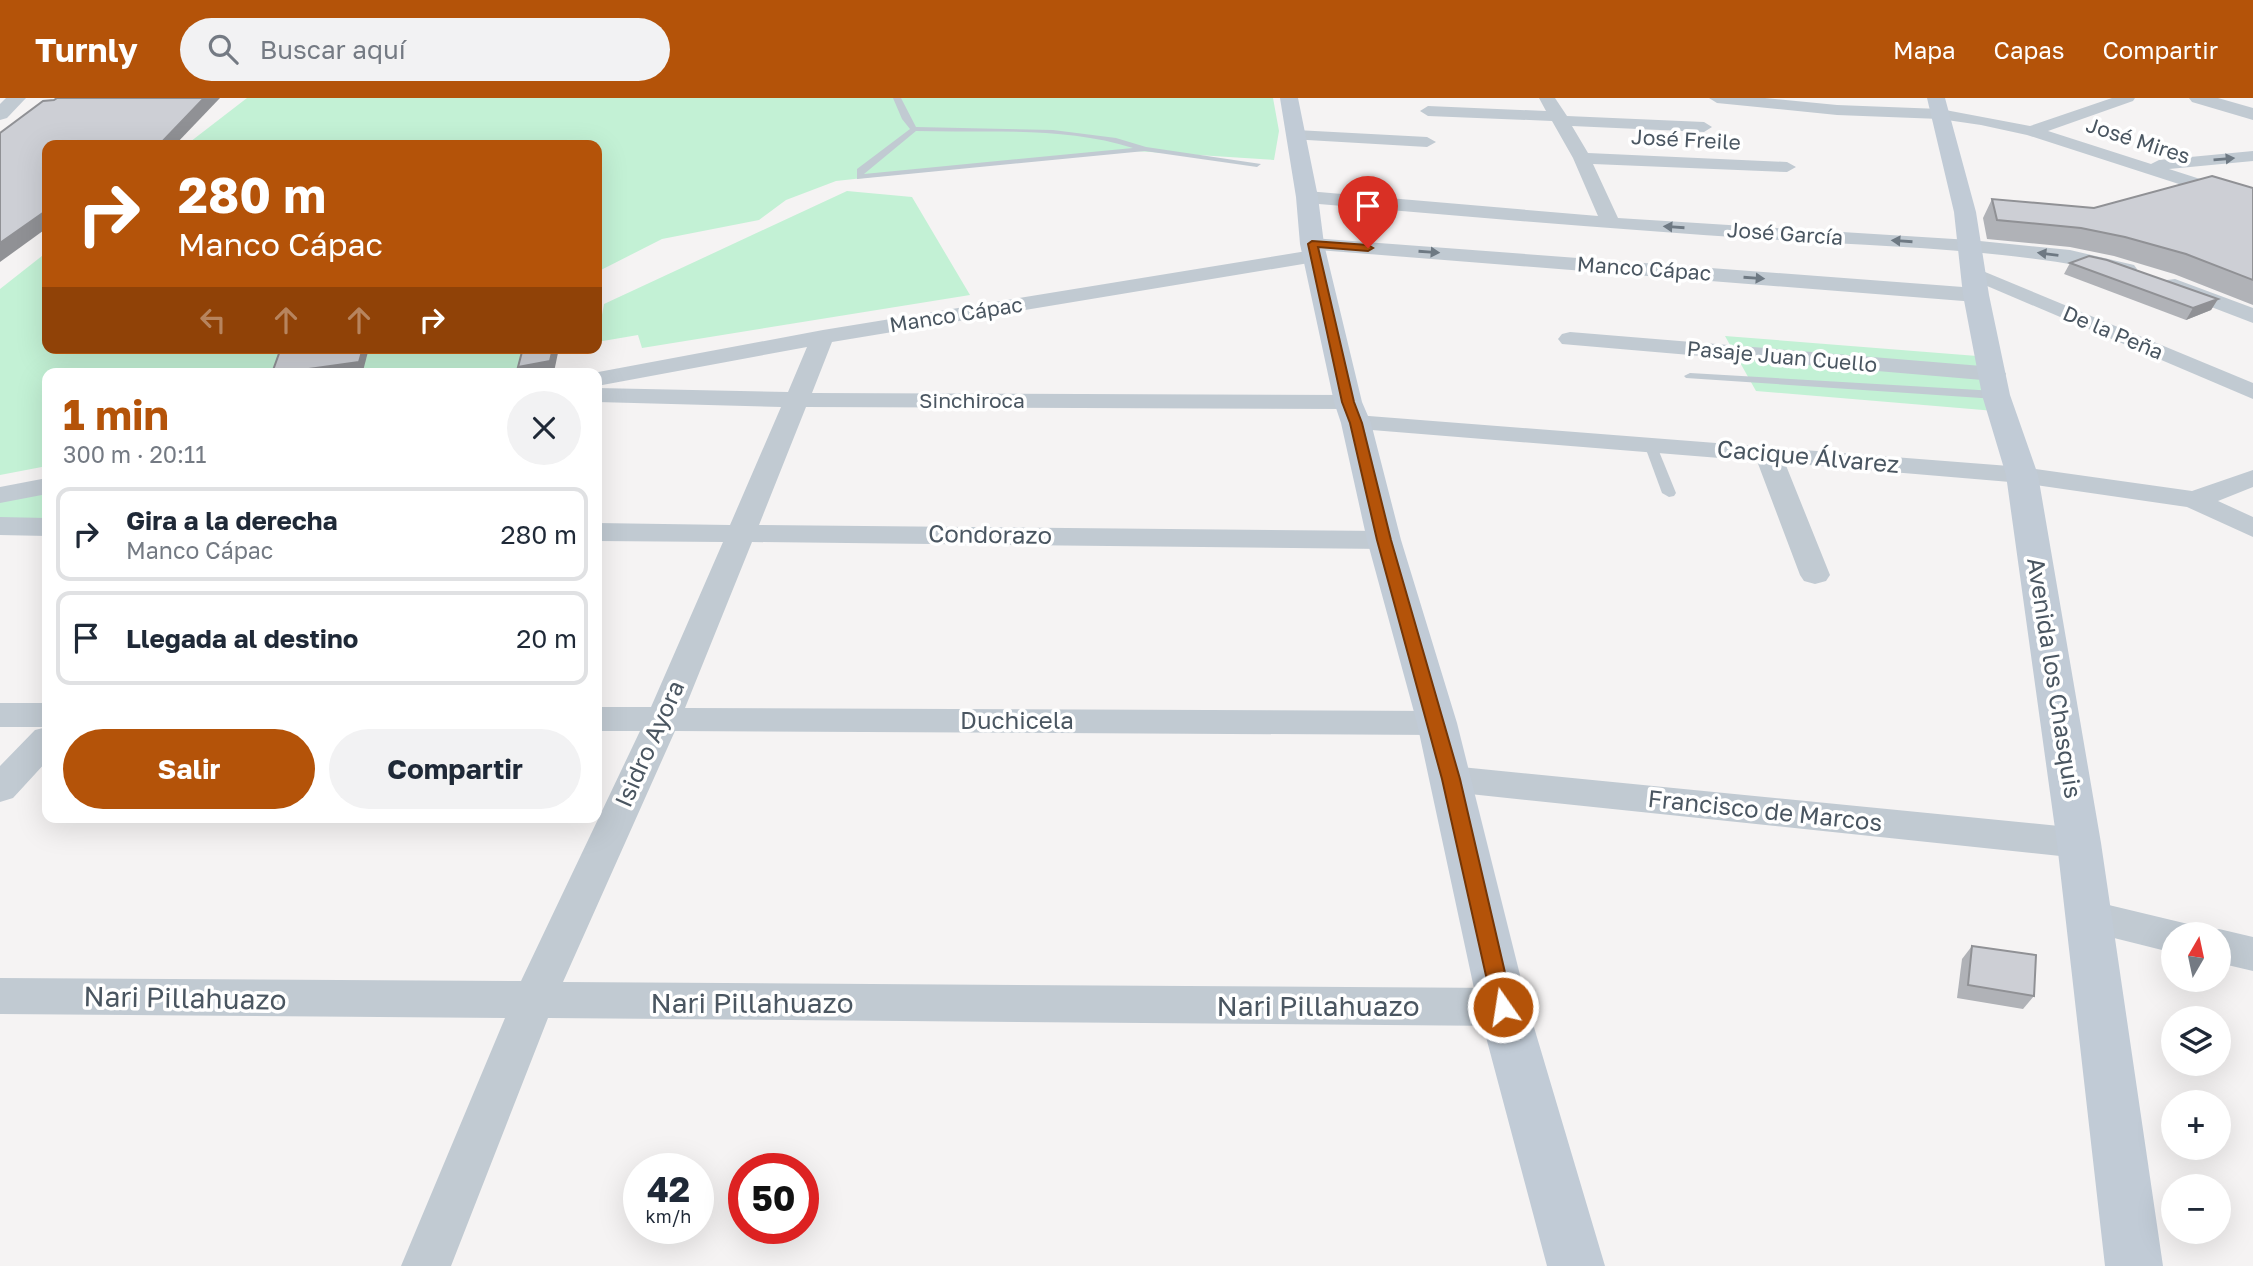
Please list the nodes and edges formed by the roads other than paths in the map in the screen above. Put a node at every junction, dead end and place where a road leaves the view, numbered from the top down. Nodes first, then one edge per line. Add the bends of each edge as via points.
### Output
1 (17, 98) edge
2 (897, 98) edge
3 (907, 98) edge
4 (1289, 98) edge
5 (1547, 98) edge
6 (1717, 98) edge
7 (2127, 98) edge
8 (2199, 98) edge
9 (1796, 102) edge
10 (1938, 106) edge
11 (1428, 111) dead end
12 (0, 114) edge
13 (2253, 114) edge
14 (1560, 118) junction
15 (1704, 127) dead end
16 (919, 128) junction
17 (2031, 131) junction
18 (1296, 135) junction
19 (1427, 142) dead end
20 (1145, 149) junction
21 (2253, 156) edge
22 (1582, 158) junction
23 (1257, 164) dead end
24 (1787, 167) dead end
25 (2146, 167) junction
26 (1307, 197) junction
27 (2253, 202) edge
28 (1611, 223) junction
29 (1970, 246) junction
30 (1314, 250) junction
31 (1975, 284) junction
32 (2253, 316) edge
33 (823, 337) junction
34 (1570, 340) dead end
35 (1690, 376) dead end
36 (602, 378) edge
37 (1995, 385) junction
38 (2253, 392) edge
39 (602, 395) edge
40 (799, 400) junction
41 (1352, 413) junction
42 (1650, 444) junction
43 (1768, 455) junction
44 (2022, 475) junction
45 (2253, 478) edge
46 (42, 487) edge
47 (1669, 493) dead end
48 (0, 495) edge
49 (2194, 500) junction
50 (0, 526) edge
51 (42, 527) edge
52 (2253, 528) edge
53 (602, 532) edge
54 (741, 532) junction
55 (1384, 540) junction
56 (1815, 576) dead end
57 (0, 715) edge
58 (42, 715) edge
59 (602, 719) edge
60 (663, 719) junction
61 (1437, 723) junction
62 (42, 744) edge
63 (1451, 779) junction
64 (0, 789) edge
65 (2078, 843) junction
66 (2088, 916) junction
67 (2161, 933) edge
68 (2231, 949) edge
69 (2253, 954) edge
70 (0, 996) edge
71 (533, 1002) junction
72 (1503, 1007) junction
73 (426, 1266) edge
74 (1576, 1266) edge
75 (2134, 1266) edge

1 - 12 street
2 - 16 lane via 906,119
3 - 16 lane
4 - 18 main road
5 - 14 street
6 - 9 street, José Mires
7 - 17 street
8 - 13 street
9 - 10 street, José Mires
10 - 17 street, José Mires
10 - 29 main road, Avenida los Chasquis
11 - 14 street
14 - 15 street
14 - 22 street
16 - 20 lane via 1053,132
16 - 20 lane via 860,171 859,177
17 - 25 street, José Mires
18 - 19 street
18 - 26 main road
20 - 23 lane
25 -> 21 street
22 - 24 street, José Freile
22 - 28 street
25 - 27 street, José Mires
26 - 28 street, José García
26 - 30 main road
29 -> 28 street, José García
29 - 31 main road, Avenida los Chasquis
32 -> 29 street, José García via 2147,276 2082,258
30 -> 31 street, Manco Cápac
30 - 33 street, Manco Cápac
30 - 41 main road
31 - 37 main road, Avenida los Chasquis
31 - 38 street, De la Peña
33 - 36 street, Manco Cápac
33 - 40 street, Isidro Ayora
34 - 37 street, Pasaje Juan Cuello
35 - 37 lane
37 - 44 main road, Avenida los Chasquis
39 - 40 street, Sinchiroca
40 - 41 street, Sinchiroca
40 - 54 street, Isidro Ayora
41 - 42 street, Cacique Álvarez
41 - 55 main road
42 - 43 street, Cacique Álvarez
42 - 47 lane
43 - 44 street, Cacique Álvarez
43 - 56 street
44 - 49 street, Cacique Álvarez
44 - 65 main road, Avenida los Chasquis
45 - 49 street
46 - 48 street
49 - 52 street, Cacique Álvarez
50 - 51 street
53 - 54 street, Condorazo
54 - 55 street, Condorazo
54 - 60 street, Isidro Ayora
55 - 61 main road
57 - 58 street
59 - 60 street, Duchicela
60 - 61 street, Duchicela
60 - 71 street, Isidro Ayora
61 - 63 main road
62 - 64 street
63 - 65 street, Francisco de Marcos
63 - 72 main road
65 - 66 main road, Avenida los Chasquis
66 - 67 street
66 - 75 main road, Avenida los Chasquis
68 - 69 street
70 - 71 street, Nari Pillahuazo
71 - 72 street, Nari Pillahuazo
71 - 73 street, Isidro Ayora
72 - 74 main road

